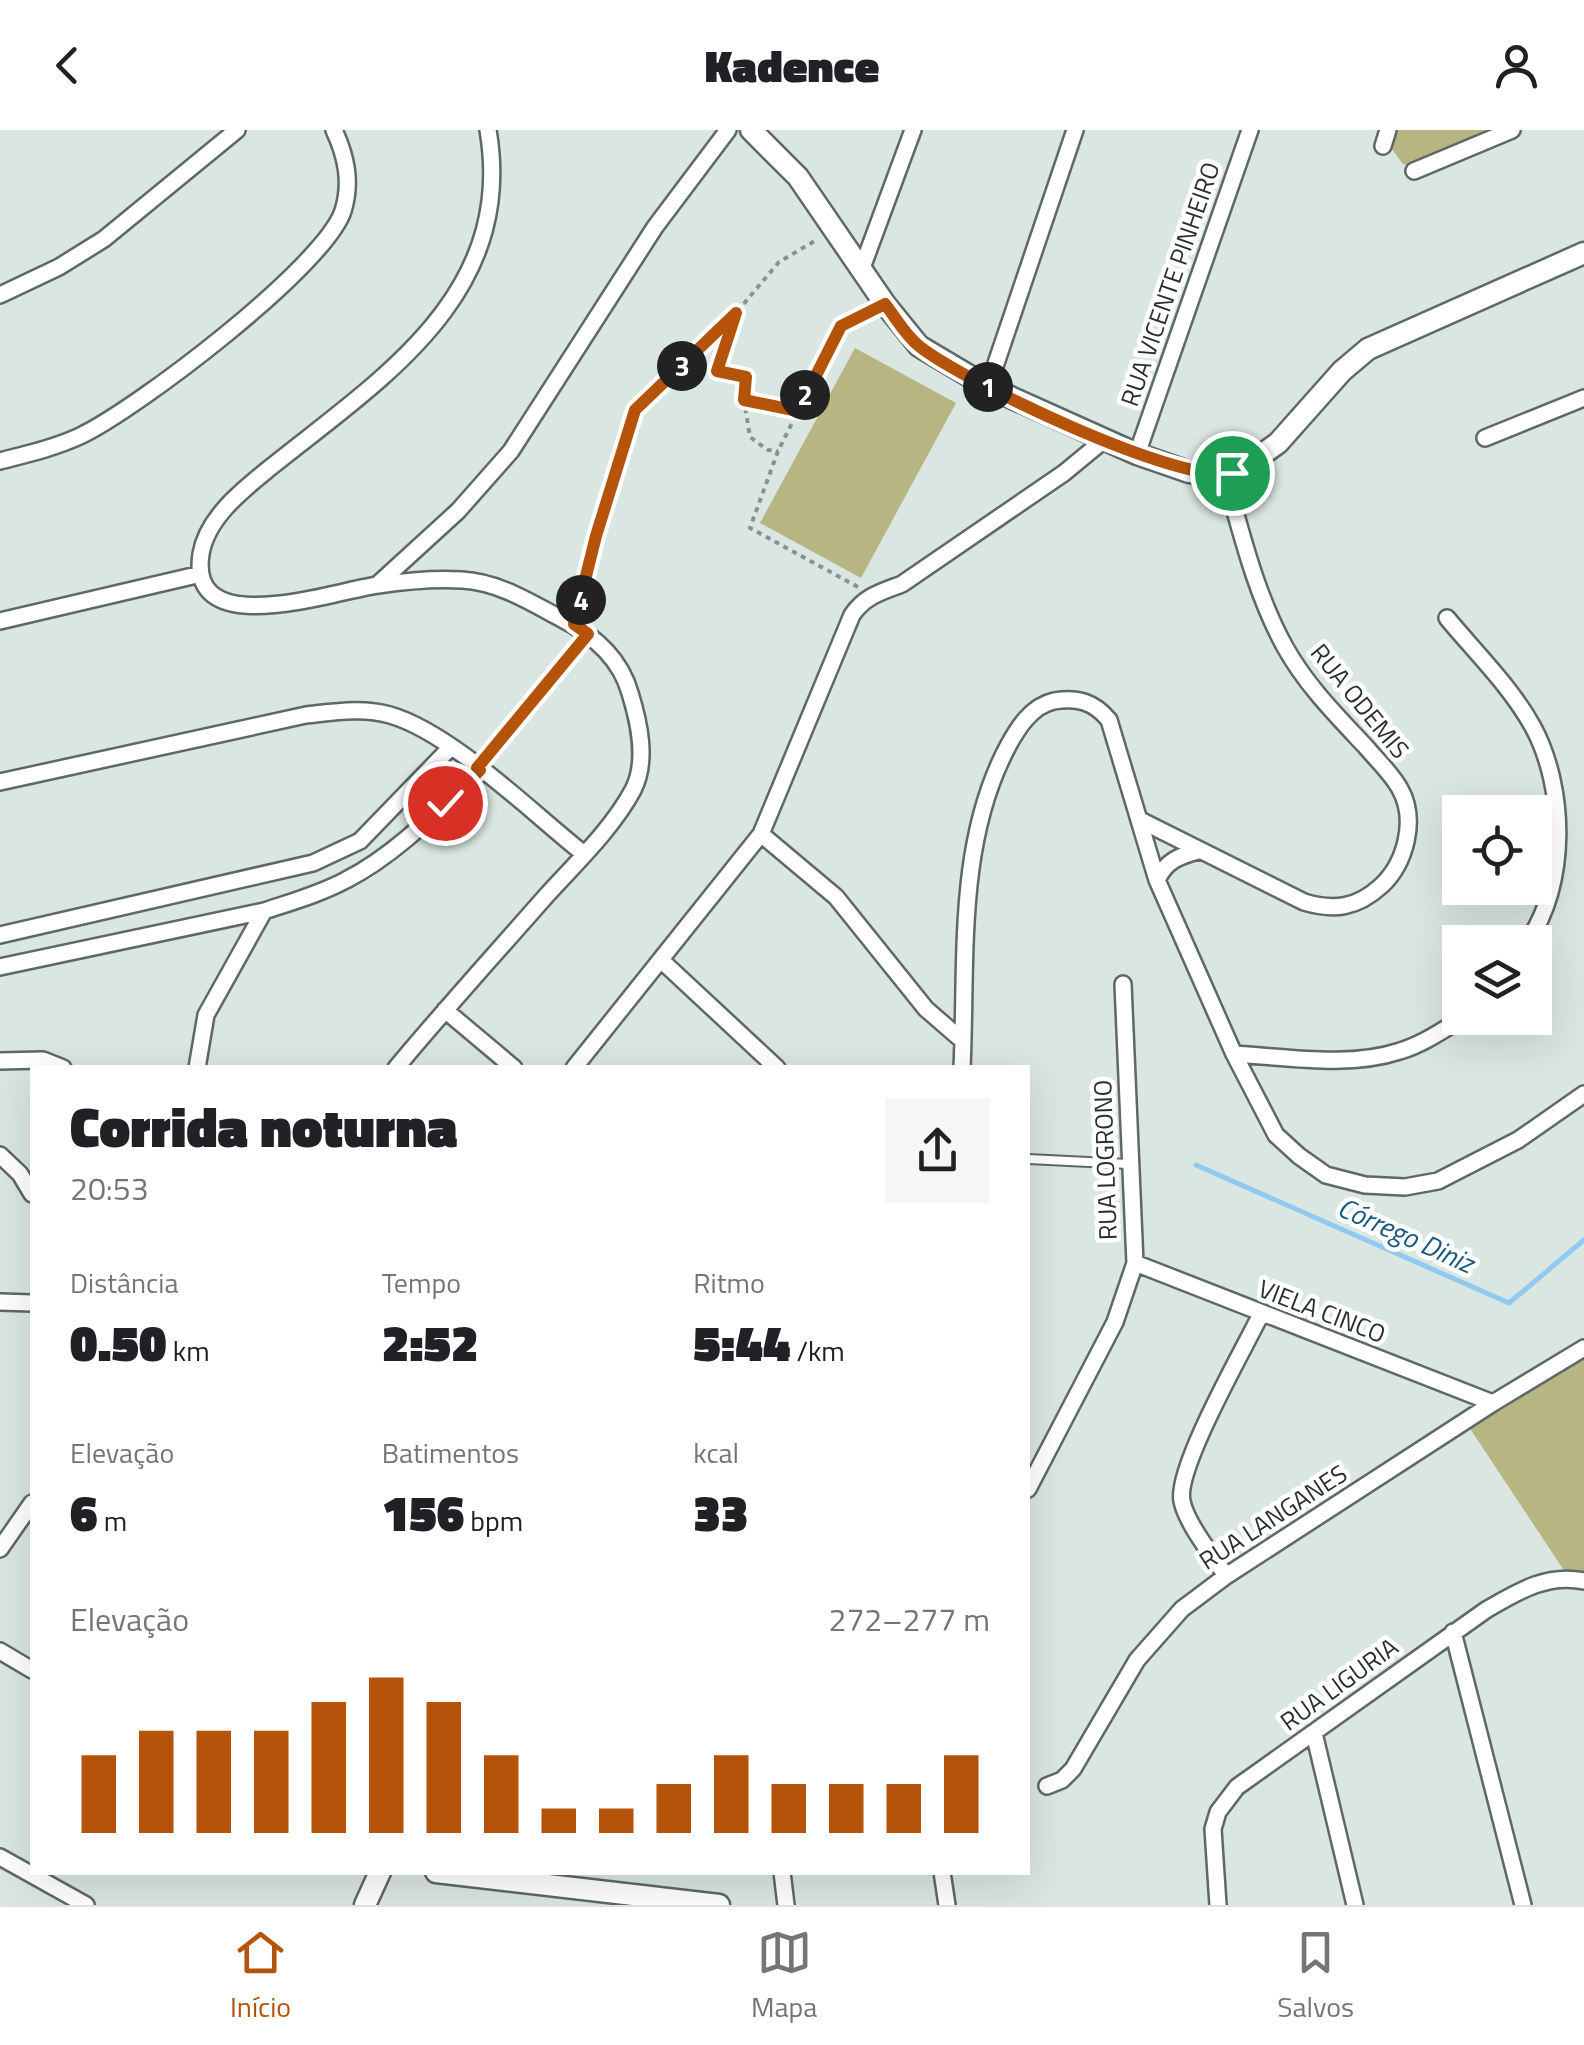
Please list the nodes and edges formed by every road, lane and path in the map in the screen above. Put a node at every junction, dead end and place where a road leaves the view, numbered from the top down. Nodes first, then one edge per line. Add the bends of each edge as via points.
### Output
1 (237, 130) edge
2 (334, 130) edge
3 (488, 130) edge
4 (728, 130) edge
5 (751, 130) edge
6 (913, 130) edge
7 (1076, 130) edge
8 (1250, 130) edge
9 (1512, 130) edge
10 (1414, 171) dead end
11 (835, 229) junction
12 (1584, 252) edge
13 (862, 268) junction
14 (0, 295) edge
15 (885, 304) junction
16 (736, 313) junction
17 (988, 387) junction
18 (1584, 398) edge
19 (744, 400) junction
20 (798, 411) junction
21 (1485, 438) dead end
22 (1104, 440) junction
23 (778, 452) junction
24 (1137, 454) junction
25 (0, 461) edge
26 (1226, 475) junction
27 (201, 574) junction
28 (377, 584) junction
29 (872, 594) junction
30 (1446, 618) dead end
31 (0, 621) edge
32 (581, 629) junction
33 (451, 747) junction
34 (478, 769) junction
35 (0, 782) edge
36 (1140, 820) junction
37 (761, 834) junction
38 (1198, 851) junction
39 (584, 854) junction
40 (1156, 880) junction
41 (264, 911) junction
42 (1535, 925) edge
43 (0, 935) edge
44 (662, 962) junction
45 (0, 967) edge
46 (1124, 984) dead end
47 (445, 1010) junction
48 (1442, 1031) edge
49 (963, 1041) junction
50 (1234, 1054) junction
51 (0, 1061) edge
52 (56, 1065) edge
53 (198, 1065) edge
54 (399, 1065) edge
55 (510, 1065) edge
56 (576, 1065) edge
57 (774, 1065) edge
58 (962, 1065) edge
59 (1584, 1094) edge
60 (0, 1156) edge
61 (1030, 1158) edge
62 (1129, 1164) junction
63 (30, 1191) edge
64 (1134, 1264) junction
65 (0, 1302) edge
66 (30, 1302) edge
67 (1261, 1314) junction
68 (1584, 1348) edge
69 (1493, 1403) junction
70 (1030, 1485) edge
71 (30, 1507) edge
72 (0, 1549) edge
73 (1226, 1576) junction
74 (1584, 1581) edge
75 (1453, 1632) junction
76 (0, 1651) edge
77 (30, 1669) edge
78 (1314, 1732) junction
79 (1047, 1786) dead end
80 (0, 1857) edge
81 (30, 1874) edge
82 (32, 1875) edge
83 (379, 1875) edge
84 (462, 1875) edge
85 (782, 1875) edge
86 (943, 1875) edge
87 (86, 1905) edge
88 (365, 1905) edge
89 (719, 1905) edge
90 (786, 1905) edge
91 (948, 1905) edge
92 (1218, 1905) edge
93 (1355, 1905) edge
94 (1523, 1905) edge

1 - 14 street via 104,239
2 - 25 street via 346,158 344,210 332,236 298,272 106,422
3 - 27 street via 489,210 482,243 443,317 419,345 230,503 208,534
4 - 28 street via 655,227 510,451 458,511
5 - 11 street via 798,177
6 - 13 street
7 - 17 street
8 - 24 street, RUA VICENTE PINHEIRO
9 - 10 street
11 - 13 street
11 - 16 path via 779,262
12 - 26 street via 1368,349 1278,443
13 - 15 street
15 - 17 street via 919,346
15 - 20 path via 841,326
16 - 19 path via 717,371 746,377
16 - 32 path via 635,410 596,536
17 - 22 street
18 - 21 street
19 - 20 path
19 - 23 path via 750,437
20 - 23 path
22 - 24 street
22 - 29 street via 902,584
23 - 29 path via 750,528
24 - 26 street via 1190,472
26 - 38 street, RUA ODEMIS via 1284,647 1400,789 1408,835 1386,882 1369,897 1337,908 1304,902
27 - 28 street via 224,600 242,607
27 - 31 street
28 - 32 street via 485,582
29 - 37 street via 852,615
30 - 42 street via 1534,729 1550,776 1555,864
32 - 34 path
32 - 39 street via 617,663 637,718 640,753 634,788
33 - 34 street
33 - 35 street via 388,714 352,710
33 - 43 street via 346,850
34 - 39 street
34 - 41 street via 378,860 346,880
36 - 38 street, RUA ODEMIS
36 - 40 street
36 - 49 street via 1116,736 1098,707 1083,700 1050,702 1032,712 996,768 981,810 970,864
37 - 44 street
37 - 49 street via 836,897 926,1009
38 - 40 street via 1168,863
39 - 47 street
40 - 50 street
41 - 45 street
41 - 53 street via 206,1014
44 - 56 street
44 - 57 street
46 - 62 street, RUA LOGRONO
47 - 54 street
47 - 55 street
48 - 50 street via 1398,1052 1353,1059
49 - 58 street
50 - 59 street via 1276,1135 1326,1175 1365,1185 1438,1181 1518,1140
51 - 52 street
60 - 63 street
61 - 62 lane
62 - 64 street, RUA LOGRONO
64 - 67 street, VIELA CINCO
64 - 70 street, RUA LOGRONO via 1115,1322
65 - 66 street
67 - 69 street, VIELA CINCO
67 - 73 street via 1182,1489 1187,1514
68 - 69 street, RUA LANGANES
69 - 73 street, RUA LANGANES
71 - 72 street
73 - 79 street, RUA LANGANES via 1153,1640 1072,1769
74 - 75 street, RUA LIGURIA via 1524,1588
75 - 78 street, RUA LIGURIA
75 - 94 street
76 - 77 street
78 - 92 street, RUA LIGURIA via 1237,1787 1218,1812
78 - 93 street
80 - 81 street
82 - 87 street
83 - 88 street
84 - 89 street
85 - 90 street
86 - 91 street

